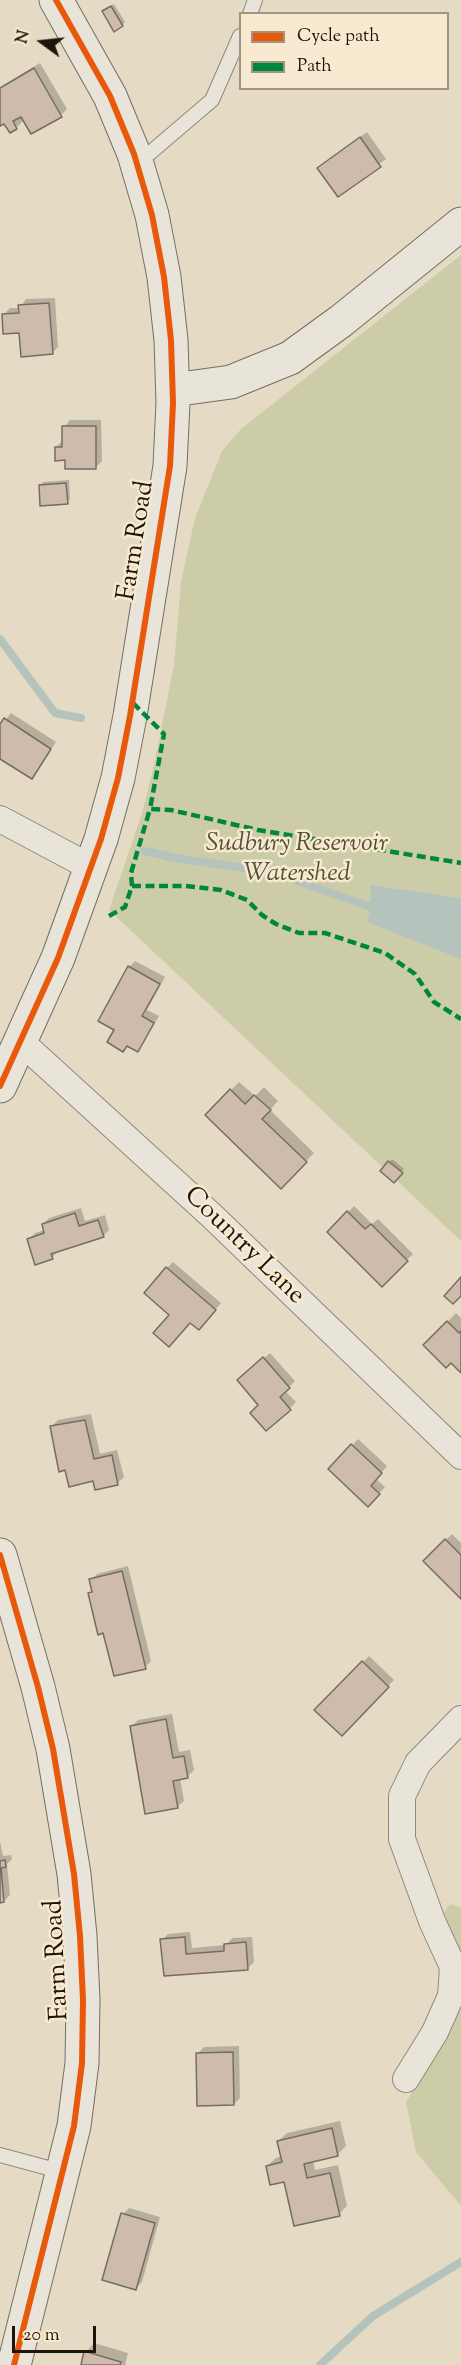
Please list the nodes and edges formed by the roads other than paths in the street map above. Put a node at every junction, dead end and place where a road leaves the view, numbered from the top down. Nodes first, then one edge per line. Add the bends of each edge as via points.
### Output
1 (56, 0) edge
2 (239, 38) edge
3 (137, 165) junction
4 (461, 224) edge
5 (173, 390) junction
6 (0, 819) edge
7 (92, 868) junction
8 (20, 1041) junction
9 (0, 1086) edge
10 (461, 1456) edge
11 (0, 1555) edge
12 (461, 1719) edge
13 (406, 2079) dead end
14 (0, 2155) edge
15 (63, 2172) junction
16 (14, 2365) edge

1 - 3 street, Farm Road via 110,96
2 - 3 lane via 212,100
3 - 5 street, Farm Road via 152,214 164,277
4 - 5 street via 290,358 231,381
5 - 7 street, Farm Road via 170,466 130,716 118,778
6 - 7 street
7 - 8 street, Farm Road via 58,958
8 - 9 street, Farm Road
8 - 10 street, Country Lane via 212,1216
11 - 15 street, Farm Road via 53,1749 74,1874 81,1958 82,2063
12 - 13 street via 418,1763 402,1796 402,1839 453,1967 451,1996 435,2032
14 - 15 lane
15 - 16 street, Farm Road

